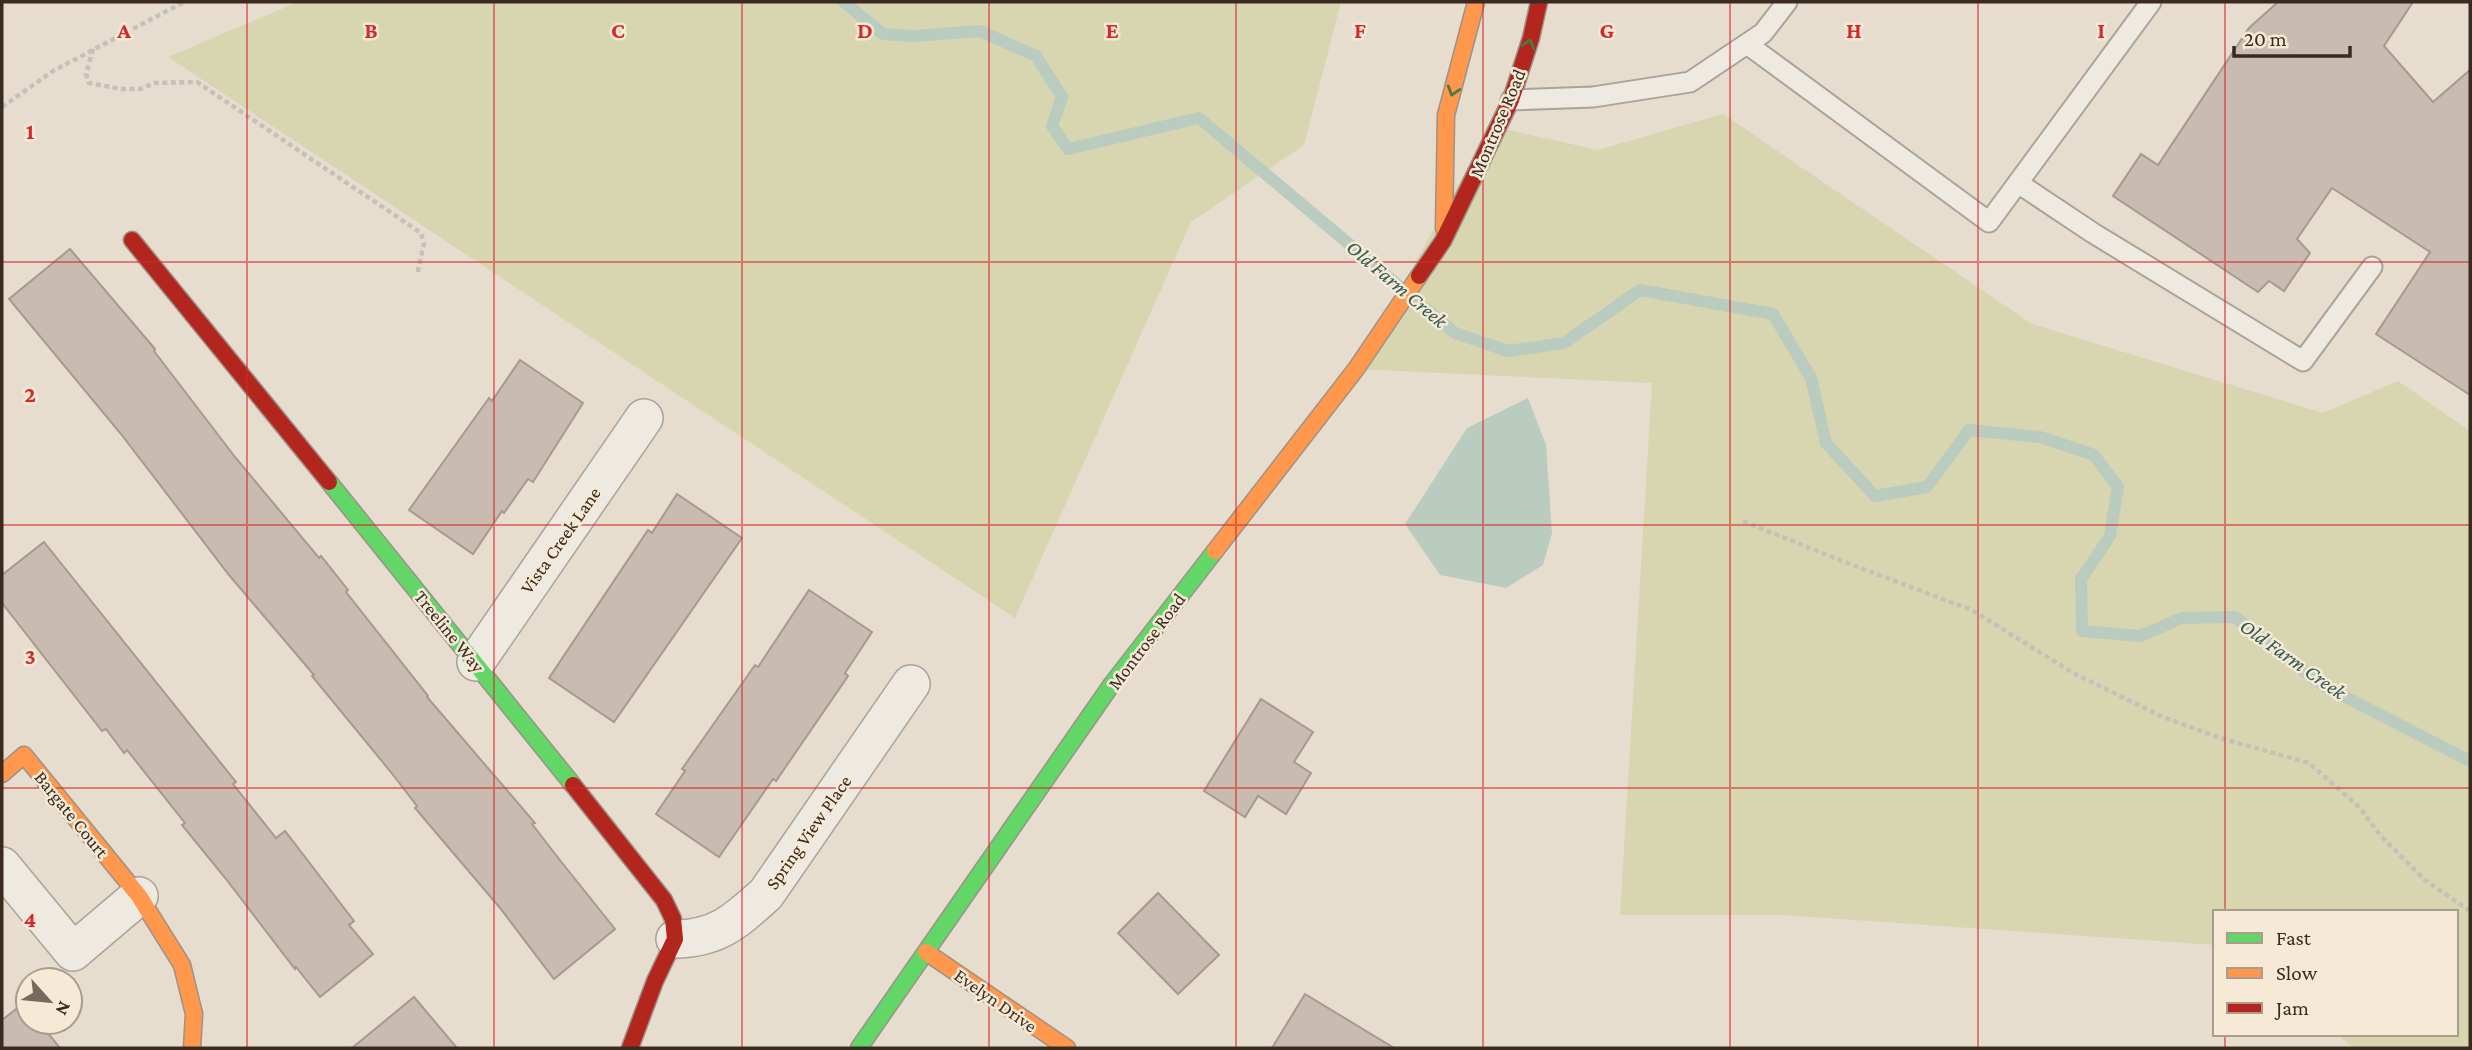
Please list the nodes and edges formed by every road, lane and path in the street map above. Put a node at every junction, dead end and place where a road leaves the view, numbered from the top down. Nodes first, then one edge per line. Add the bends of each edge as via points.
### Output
1 (184, 2) edge
2 (1476, 2) edge
3 (1539, 2) edge
4 (1787, 2) edge
5 (2151, 2) edge
6 (1747, 44) junction
7 (93, 49) junction
8 (1511, 100) junction
9 (2, 107) edge
10 (2018, 183) junction
11 (132, 240) dead end
12 (1443, 241) junction
13 (2372, 267) dead end
14 (417, 275) dead end
15 (644, 418) dead end
16 (1744, 521) dead end
17 (476, 662) junction
18 (911, 684) dead end
19 (2, 774) edge
20 (2, 866) edge
21 (139, 896) junction
22 (2470, 911) edge
23 (675, 939) junction
24 (926, 951) junction
25 (192, 1048) edge
26 (630, 1048) edge
27 (859, 1048) edge
28 (1067, 1048) edge

1 - 7 path
2 -> 12 street, Montrose Road via 1446,115
8 -> 3 street, Montrose Road
4 - 6 lane via 1763,33
5 - 10 lane
6 - 8 lane via 1690,82 1593,97
6 - 10 lane via 1989,222
7 - 9 path
7 - 14 path via 86,74 89,83 140,89 155,83 197,82 421,233 424,243
8 - 12 street, Montrose Road
10 - 13 lane via 2303,360
11 - 17 street, Treeline Way
12 - 24 street, Montrose Road via 1356,369 1112,684
15 - 17 street, Vista Creek Lane
16 - 22 path via 1972,610 2073,673 2163,717 2309,762 2360,808 2425,880
17 - 23 street, Treeline Way via 664,900 673,919
18 - 23 street, Spring View Place via 766,894 735,922 713,934
19 - 21 street, Bargate Court via 24,755
20 - 21 street via 73,952
21 - 25 street, Bargate Court via 182,965 194,1014
23 - 26 street
24 - 27 street, Montrose Road
24 - 28 street, Evelyn Drive

